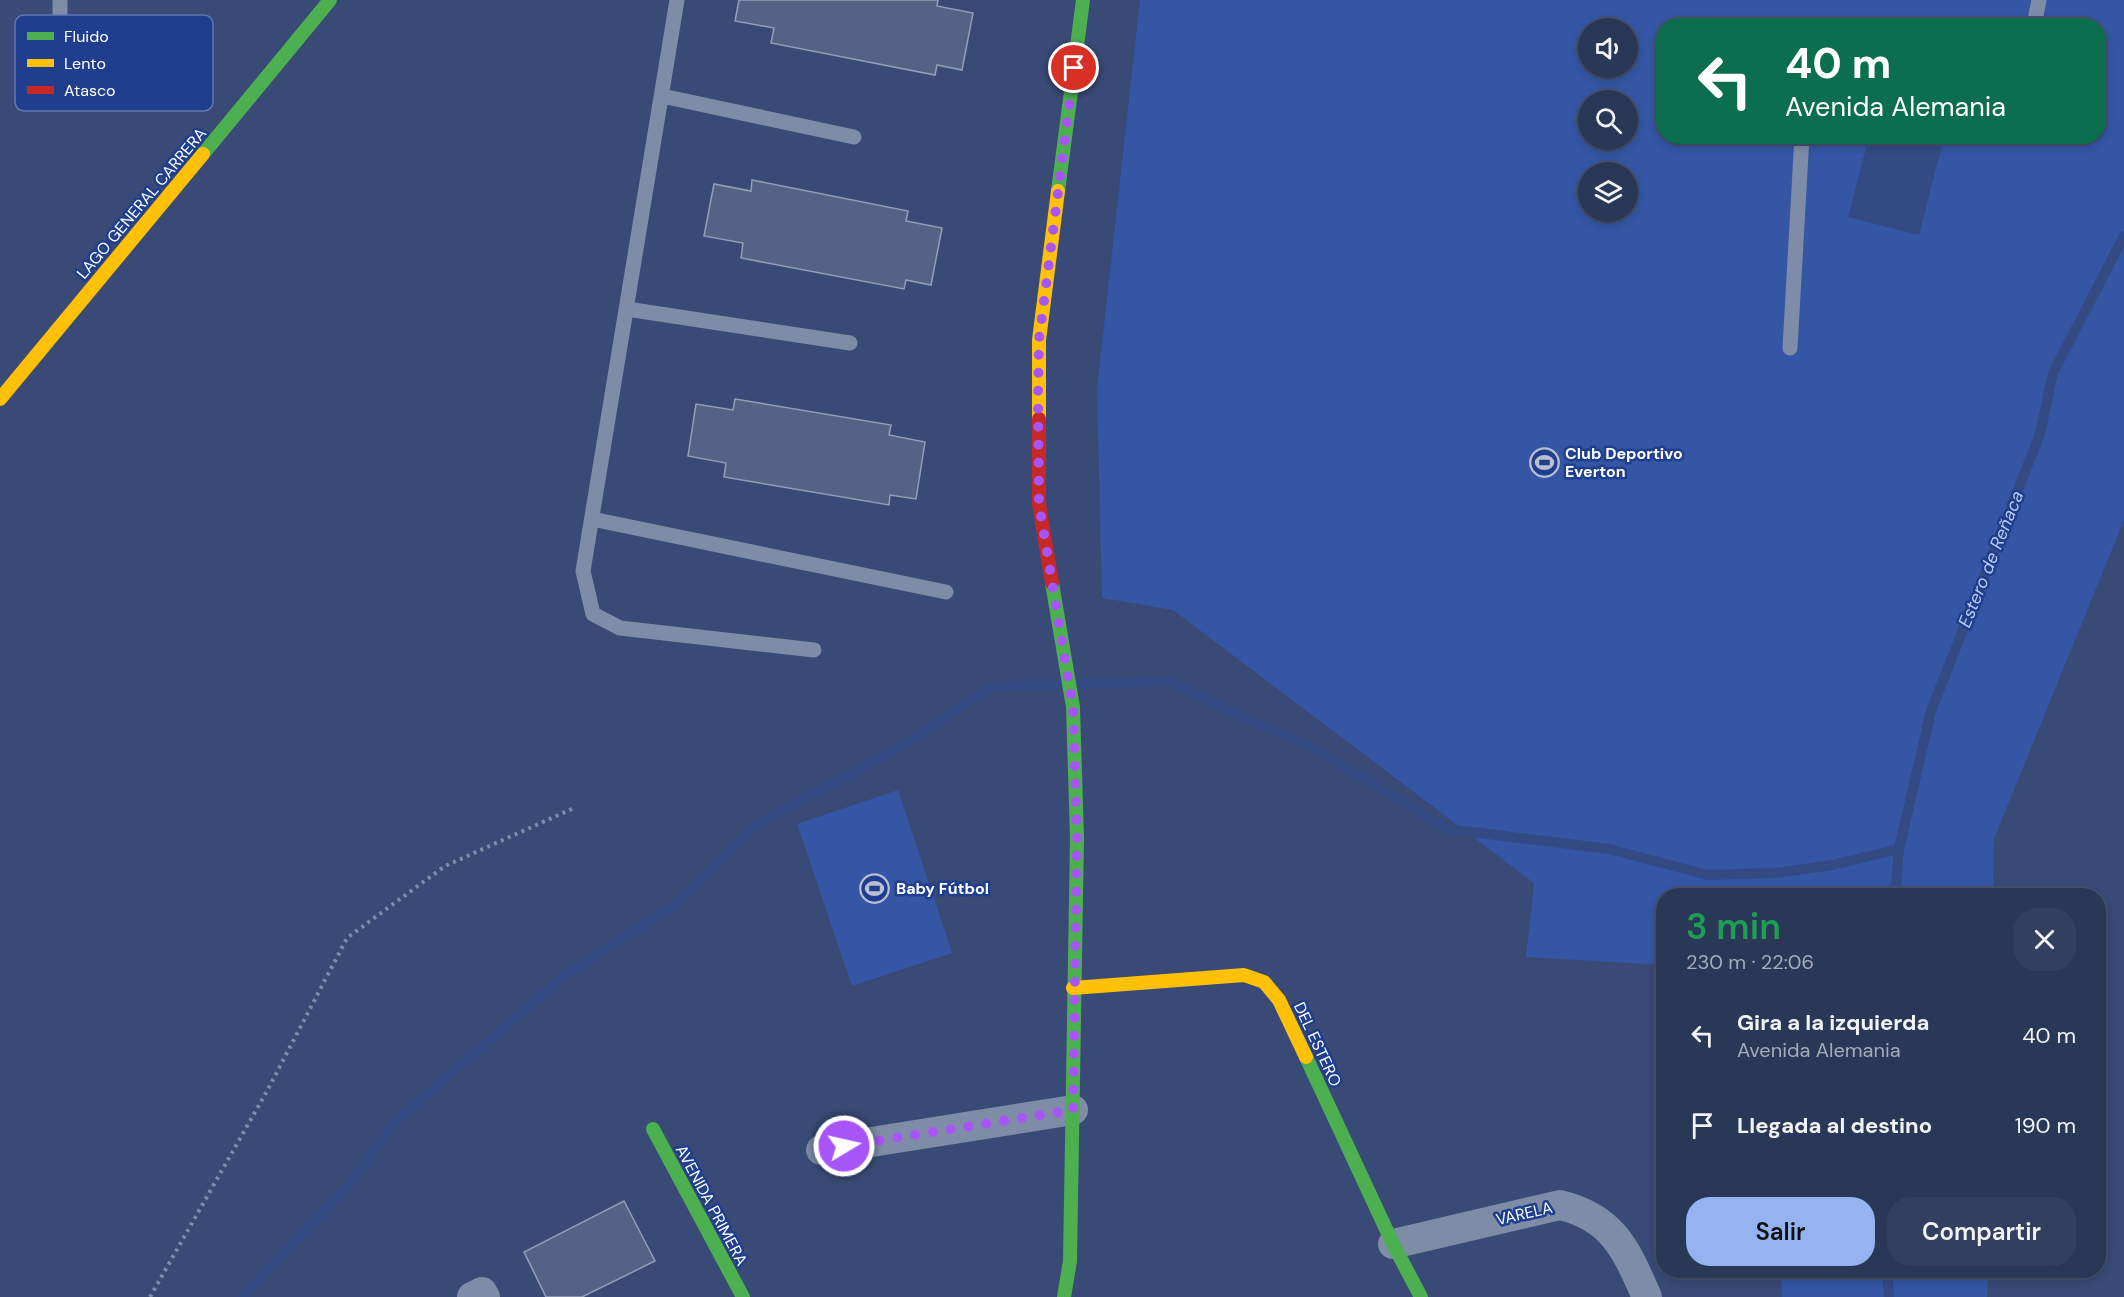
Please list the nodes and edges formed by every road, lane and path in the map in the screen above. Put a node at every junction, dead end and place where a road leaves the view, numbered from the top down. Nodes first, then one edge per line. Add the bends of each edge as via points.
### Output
1 (330, 0) edge
2 (678, 0) edge
3 (1083, 0) edge
4 (2039, 0) edge
5 (2036, 18) edge
6 (662, 96) junction
7 (854, 137) dead end
8 (1802, 144) edge
9 (627, 309) junction
10 (850, 343) dead end
11 (1790, 348) dead end
12 (0, 399) edge
13 (592, 519) junction
14 (946, 592) dead end
15 (814, 650) dead end
16 (574, 808) dead end
17 (1073, 988) junction
18 (1073, 1110) junction
19 (653, 1129) dead end
20 (821, 1150) dead end
21 (1393, 1244) junction
22 (150, 1297) edge
23 (472, 1297) edge
24 (485, 1297) edge
25 (743, 1297) edge
26 (1064, 1297) edge
27 (1421, 1297) edge
28 (1647, 1297) edge

1 - 12 street, LAGO GENERAL CARRERA
2 - 6 lane
3 - 17 street via 1039,340 1038,396 1039,504 1073,708 1077,838
4 - 5 lane
6 - 7 lane
6 - 9 lane
8 - 11 lane
9 - 10 lane
9 - 13 lane
13 - 14 lane
13 - 15 lane via 583,571 593,614 621,628
16 - 22 path via 445,866 347,938 267,1091
17 - 18 street
17 - 21 street, DEL ESTERO via 1244,975 1264,982 1279,1000
18 - 20 street
18 - 26 street via 1070,1261
19 - 25 street, AVENIDA PRIMERA
21 - 27 street, DEL ESTERO
21 - 28 street, VARELA via 1560,1205 1582,1210 1601,1221 1627,1253
23 - 24 street via 482,1292

